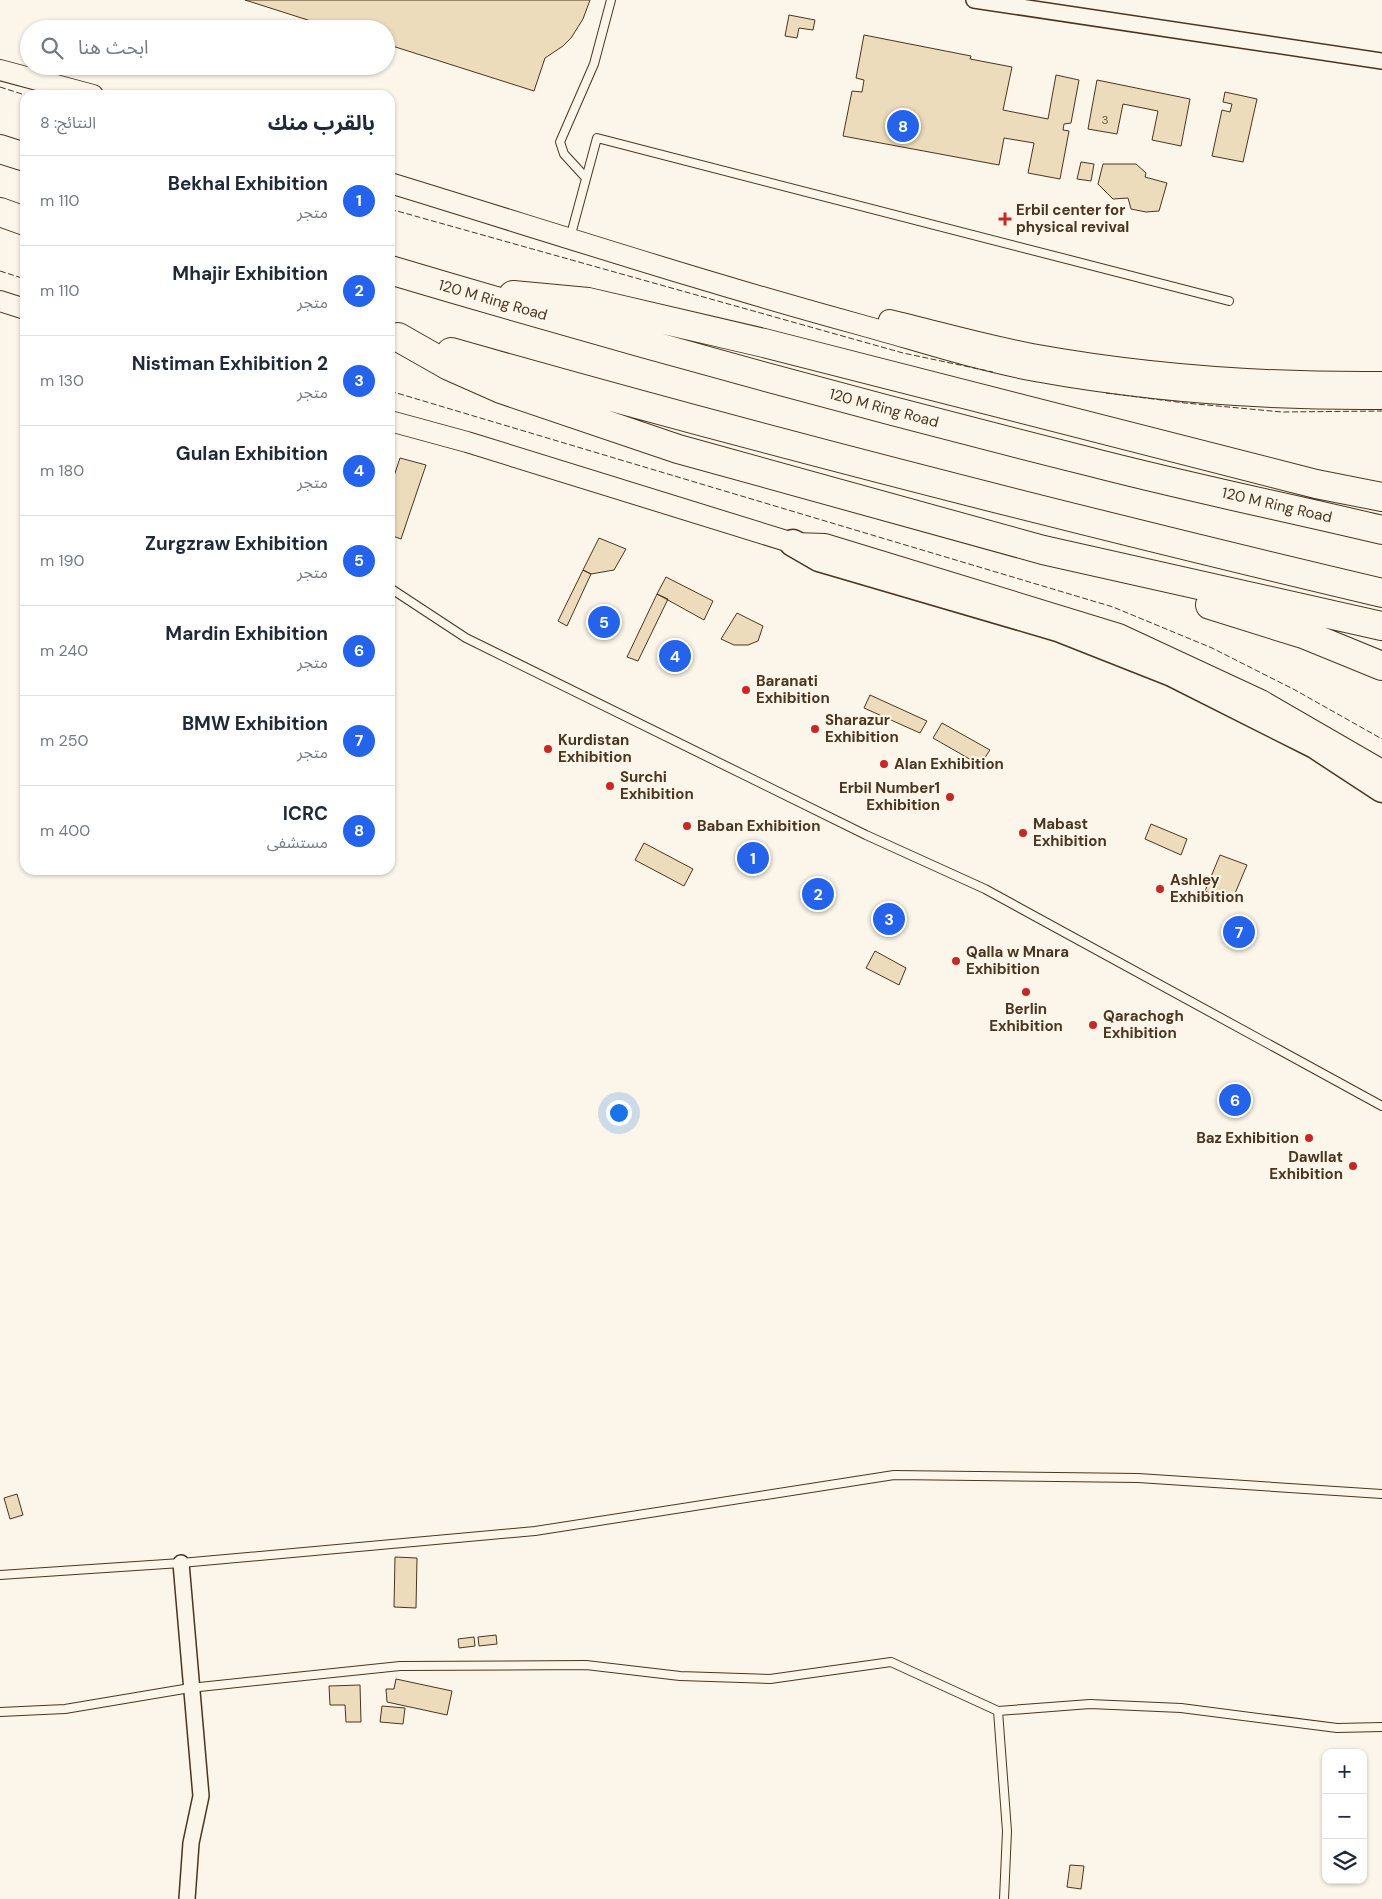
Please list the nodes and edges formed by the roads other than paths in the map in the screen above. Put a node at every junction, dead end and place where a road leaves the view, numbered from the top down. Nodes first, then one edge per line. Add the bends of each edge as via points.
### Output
1 (611, 0) edge
2 (974, 0) edge
3 (0, 59) edge
4 (1382, 61) edge
5 (20, 69) edge
6 (0, 70) edge
7 (20, 75) edge
8 (21, 75) edge
9 (32, 75) edge
10 (42, 80) junction
11 (76, 90) edge
12 (586, 178) junction
13 (395, 185) edge
14 (0, 212) edge
15 (20, 219) edge
16 (570, 238) junction
17 (658, 264) junction
18 (395, 271) edge
19 (477, 296) junction
20 (0, 301) edge
21 (1229, 301) dead end
22 (20, 308) edge
23 (395, 336) edge
24 (395, 337) edge
25 (1382, 382) edge
26 (1382, 399) edge
27 (395, 422) edge
28 (1382, 497) edge
29 (1382, 530) edge
30 (793, 543) junction
31 (1043, 550) junction
32 (395, 591) edge
33 (1382, 593) edge
34 (1382, 626) edge
35 (1382, 666) edge
36 (1382, 770) edge
37 (1382, 789) edge
38 (1382, 1106) edge
39 (1382, 1494) edge
40 (182, 1563) junction
41 (0, 1575) edge
42 (190, 1688) junction
43 (998, 1711) junction
44 (0, 1712) edge
45 (1382, 1727) edge
46 (187, 1899) edge
47 (1004, 1899) edge

1 - 12 lane via 594,64 560,142 564,154
2 - 4 street
3 - 5 street
6 - 7 street
8 - 10 street
9 - 10 street
10 - 11 street
12 - 16 lane
12 - 21 lane via 597,138
13 - 16 street
14 - 15 highway
16 - 17 street
17 - 25 street via 737,280 1004,348 1090,364 1184,376
17 - 26 street via 735,291 960,354 1032,370 1187,393
18 - 19 highway, 120 M Ring Road
19 - 28 highway via 542,296 588,302 773,345 1316,484
19 - 29 highway, 120 M Ring Road via 776,380 1093,463
20 - 22 street
23 - 33 highway via 645,408 883,471
24 - 31 highway via 501,390 669,446
27 - 30 street
30 - 36 street via 825,544 1119,634 1261,700
30 - 37 highway via 819,558 1058,628 1172,673 1315,746
31 - 34 highway
31 - 35 highway via 1306,635
32 - 38 lane via 466,638 848,826 985,889
39 - 40 lane via 1138,1478 894,1475 535,1531
40 - 41 lane
40 - 42 street
42 - 43 lane via 400,1666 586,1665 680,1676 770,1679 891,1662
42 - 44 lane via 65,1709
42 - 46 street via 200,1796 191,1843
43 - 45 lane via 1099,1705 1181,1708 1338,1728
43 - 47 lane via 1007,1831

